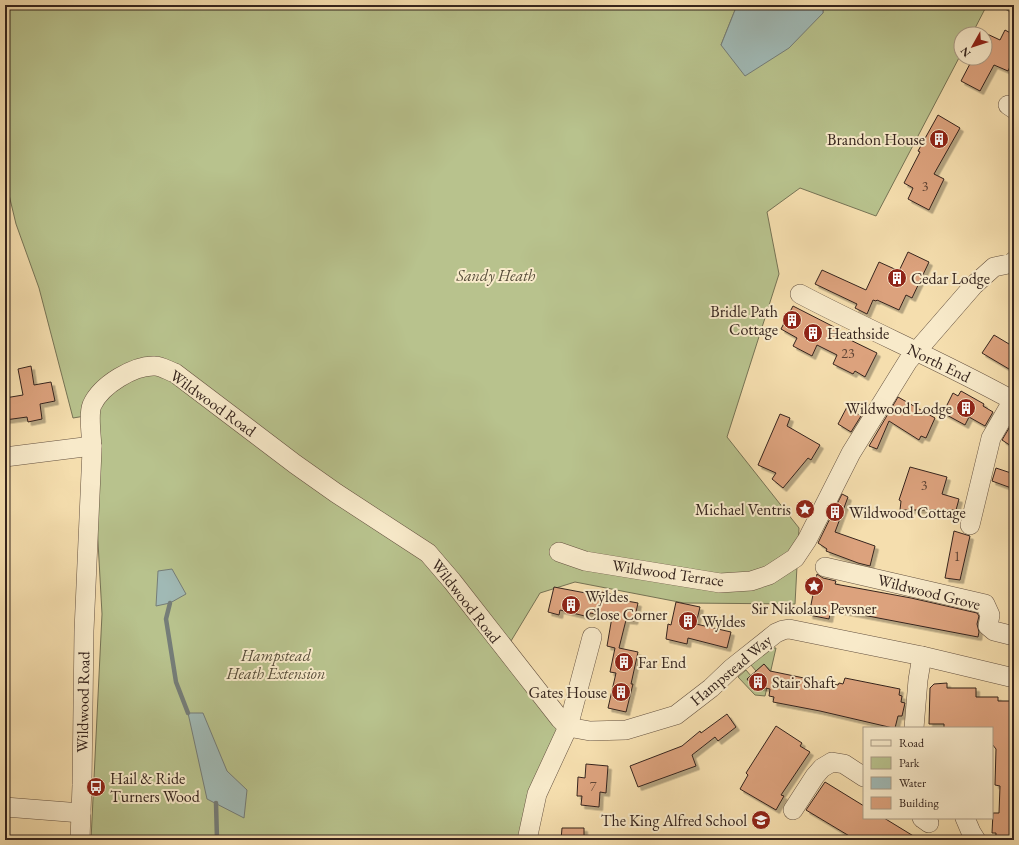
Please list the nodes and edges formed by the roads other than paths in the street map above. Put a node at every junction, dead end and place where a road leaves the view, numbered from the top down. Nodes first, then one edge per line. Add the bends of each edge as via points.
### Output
1 (1014, 261) edge
2 (996, 267) junction
3 (1014, 272) edge
4 (800, 294) dead end
5 (916, 351) junction
6 (1013, 400) edge
7 (92, 446) junction
8 (5, 457) edge
9 (970, 525) dead end
10 (559, 552) dead end
11 (825, 566) dead end
12 (1014, 636) edge
13 (592, 637) dead end
14 (922, 656) junction
15 (1014, 678) edge
16 (568, 727) junction
17 (914, 727) edge
18 (863, 776) edge
19 (5, 807) edge
20 (793, 810) dead end
21 (81, 813) junction
22 (965, 819) edge
23 (80, 840) edge
24 (527, 840) edge
25 (976, 840) edge

1 - 2 street
2 - 3 street
2 - 5 street, Wildwood Terrace via 974,286
4 - 5 street, North End
5 - 6 street, North End
5 - 10 street, Wildwood Terrace via 851,453 807,540 795,558 769,575 751,581 720,583 585,560
6 - 9 street via 991,438
7 - 8 street
7 - 16 street, Wildwood Road via 92,405 105,388 125,373 139,368 156,366 175,373 295,464 428,553
7 - 21 street, Wildwood Road via 84,631
11 - 12 street, Wildwood Grove via 986,604 990,615 988,626 994,631
13 - 16 street
14 - 15 street, Hampstead Way
14 - 16 street, Hampstead Way via 789,629 783,630 776,633 676,715 626,730 590,731
14 - 17 street
16 - 24 street via 537,794
18 - 20 street via 844,764 832,762 815,776
19 - 21 street
21 - 23 street, Wildwood Road
22 - 25 street

